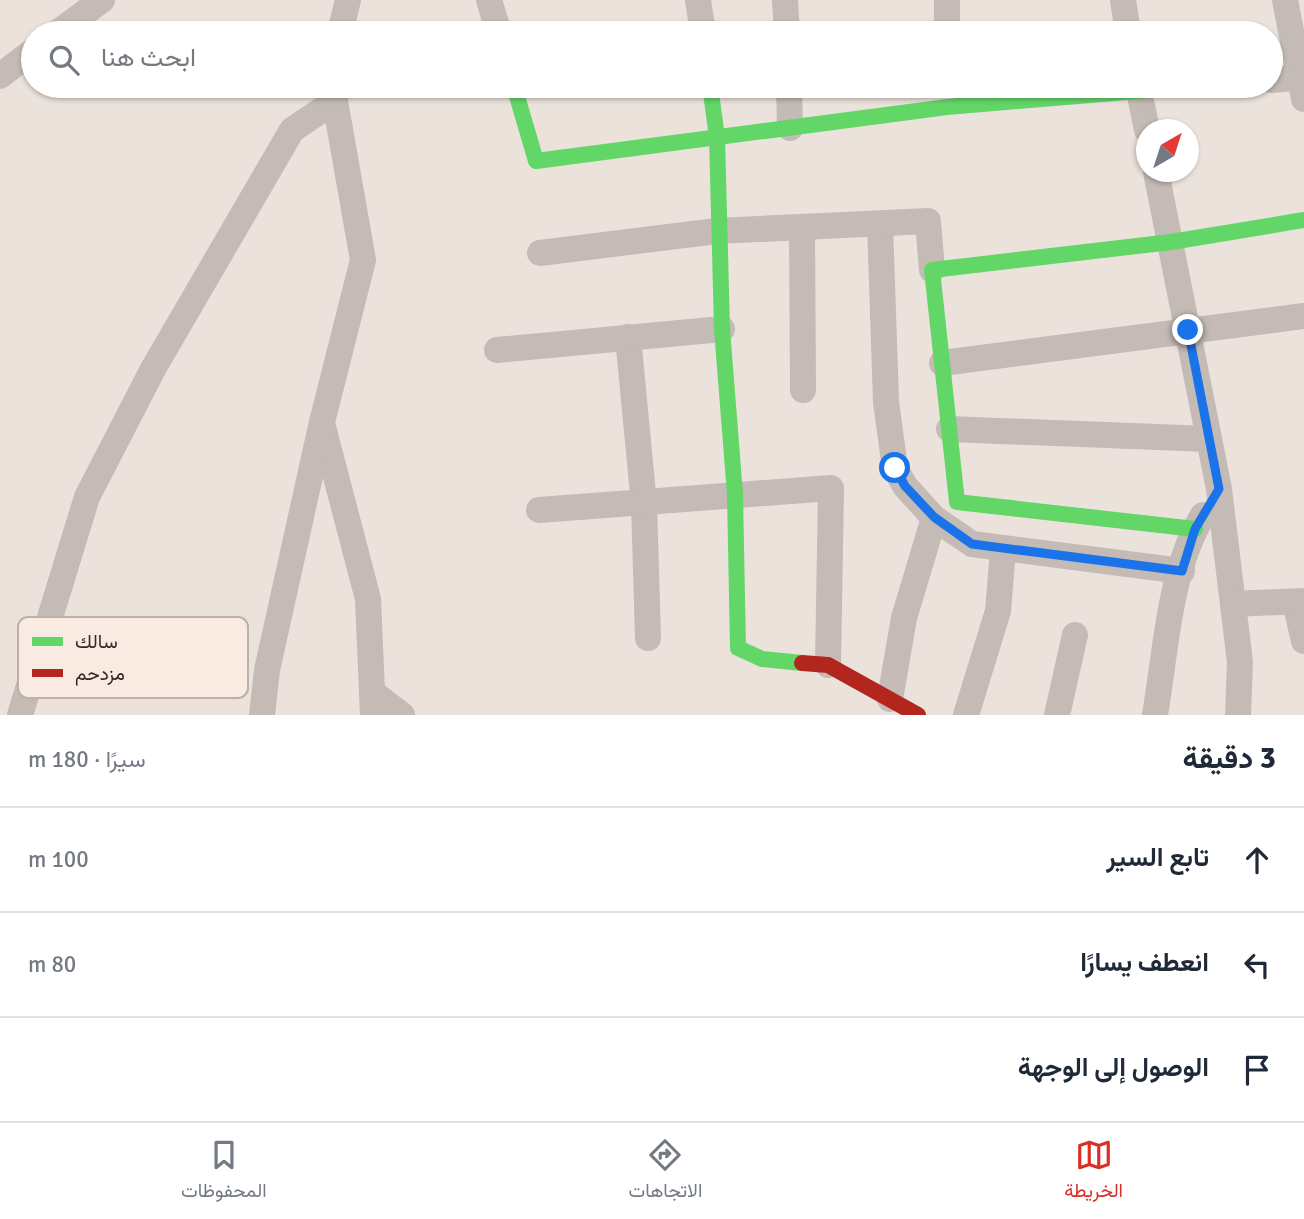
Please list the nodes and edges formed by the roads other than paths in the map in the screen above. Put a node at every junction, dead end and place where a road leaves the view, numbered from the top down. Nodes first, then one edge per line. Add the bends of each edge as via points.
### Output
1 (102, 0) edge
2 (348, 0) edge
3 (489, 0) edge
4 (698, 0) edge
5 (785, 0) edge
6 (947, 0) edge
7 (1122, 0) edge
8 (1285, 0) edge
9 (73, 21) edge
10 (343, 21) edge
11 (495, 21) edge
12 (701, 21) edge
13 (786, 21) edge
14 (947, 21) edge
15 (1126, 21) edge
16 (21, 60) edge
17 (0, 76) edge
18 (1283, 82) edge
19 (1303, 85) edge
20 (330, 98) edge
21 (337, 98) edge
22 (518, 98) edge
23 (712, 98) edge
24 (789, 98) edge
25 (942, 98) edge
26 (1140, 98) edge
27 (1145, 119) edge
28 (790, 128) junction
29 (717, 137) junction
30 (1158, 182) edge
31 (1304, 220) edge
32 (880, 224) junction
33 (802, 227) junction
34 (718, 231) junction
35 (1171, 242) junction
36 (540, 253) dead end
37 (932, 270) junction
38 (1304, 316) edge
39 (722, 329) junction
40 (1188, 330) junction
41 (628, 337) junction
42 (497, 350) dead end
43 (942, 363) junction
44 (803, 390) dead end
45 (322, 422) junction
46 (949, 429) junction
47 (1209, 439) junction
48 (1219, 489) junction
49 (735, 494) junction
50 (644, 504) junction
51 (539, 510) dead end
52 (934, 517) junction
53 (1195, 529) junction
54 (1003, 550) junction
55 (1182, 571) junction
56 (1300, 602) edge
57 (1233, 604) junction
58 (50, 617) edge
59 (1075, 635) dead end
60 (648, 638) dead end
61 (1304, 641) edge
62 (828, 665) junction
63 (25, 698) edge
64 (890, 699) junction
65 (373, 703) edge
66 (20, 715) edge
67 (262, 715) edge
68 (402, 715) edge
69 (918, 715) edge
70 (965, 715) edge
71 (1057, 715) edge
72 (1155, 715) edge
73 (1238, 715) edge

1 - 9 street
2 - 10 street
3 - 11 street
4 - 12 street
5 - 13 street
6 - 14 street
7 - 15 street
8 - 19 street
16 - 17 street
18 - 19 street
20 - 58 street via 292,130 153,369 87,498
21 - 45 street via 363,260
22 - 29 street via 536,160
23 - 29 street
24 - 28 street
25 - 28 street
26 - 27 street
28 - 29 street
29 - 34 street
30 - 35 street
31 - 35 street
32 - 33 street
32 - 37 street via 928,221
32 - 52 street via 886,402 895,468
33 - 34 street
33 - 44 street
34 - 36 street
34 - 39 street
35 - 37 street
35 - 40 street
37 - 43 street
38 - 40 street
39 - 41 street
39 - 49 street
40 - 43 street
40 - 47 street
41 - 42 street
41 - 50 street
43 - 46 street
45 - 65 street via 368,599
45 - 67 street via 267,670
46 - 47 street
46 - 53 street via 957,502
47 - 48 street
48 - 53 street
48 - 57 street
49 - 50 street
49 - 62 street via 738,648 762,659
49 - 62 street via 831,488
50 - 51 street
50 - 60 street
52 - 54 street via 972,544
52 - 64 street via 904,618
53 - 55 street
54 - 55 street
54 - 70 street via 998,611
55 - 72 street
56 - 57 street
56 - 61 street
57 - 73 street via 1240,662
59 - 71 street
62 - 64 street
63 - 66 street
64 - 69 street
65 - 68 street

